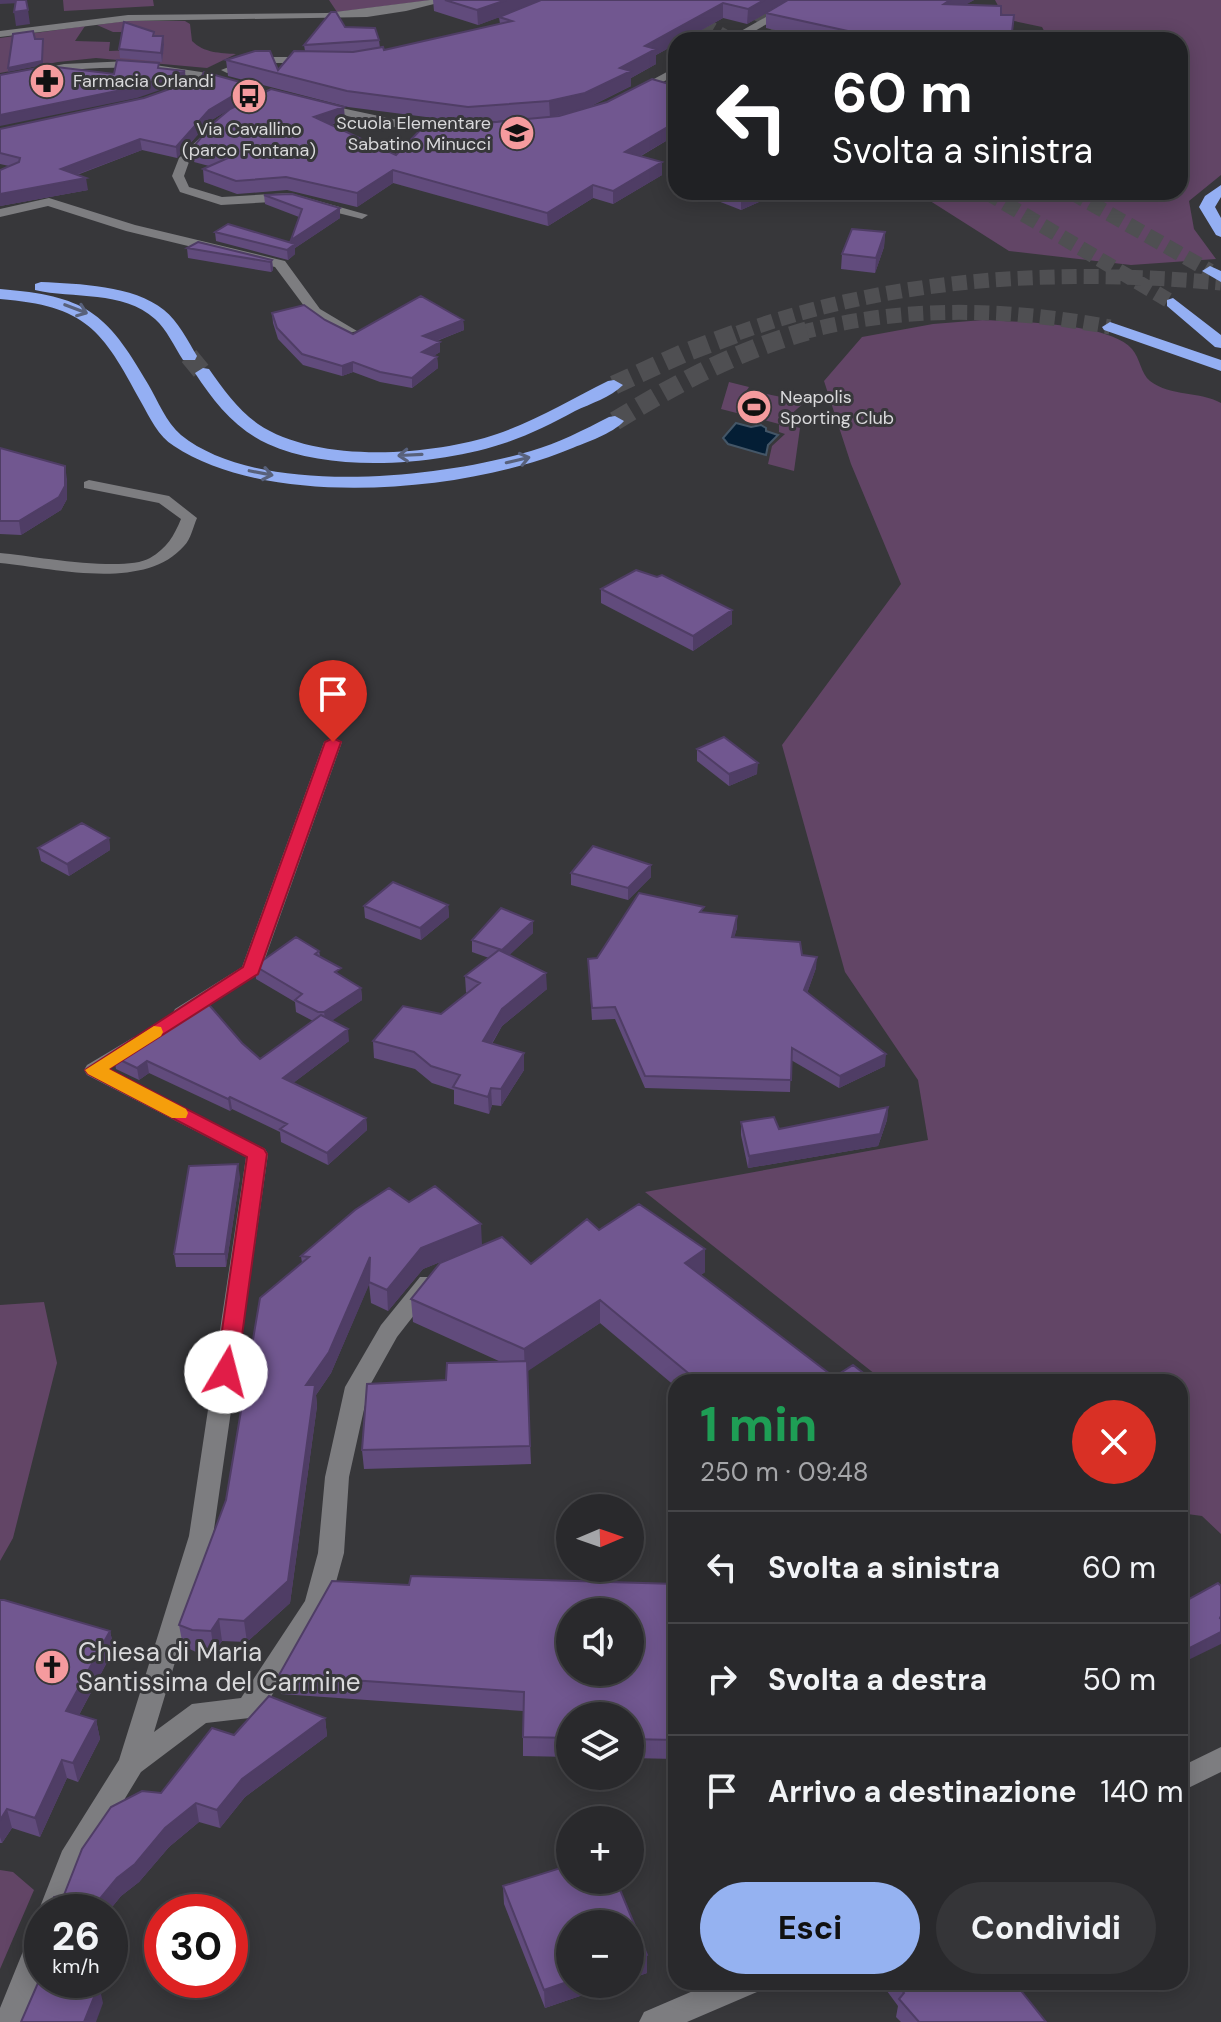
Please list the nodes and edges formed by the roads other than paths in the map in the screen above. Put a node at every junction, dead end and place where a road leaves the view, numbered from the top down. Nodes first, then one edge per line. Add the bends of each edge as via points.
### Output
1 (214, 0) edge
2 (445, 0) edge
3 (804, 0) edge
4 (205, 18) junction
5 (746, 32) edge
6 (0, 34) edge
7 (255, 60) junction
8 (331, 60) edge
9 (227, 70) edge
10 (668, 74) edge
11 (0, 80) edge
12 (196, 83) junction
13 (270, 95) junction
14 (623, 99) edge
15 (249, 105) edge
16 (215, 127) edge
17 (466, 129) edge
18 (1221, 189) edge
19 (0, 213) edge
20 (362, 215) dead end
21 (1221, 232) edge
22 (0, 288) edge
23 (0, 294) edge
24 (1110, 327) tunnel mouth
25 (350, 331) edge
26 (1221, 331) edge
27 (1132, 333) junction
28 (1221, 343) edge
29 (189, 356) tunnel mouth
30 (1221, 366) edge
31 (203, 373) tunnel mouth
32 (1221, 381) edge
33 (614, 385) tunnel mouth
34 (615, 421) tunnel mouth
35 (89, 485) dead end
36 (0, 558) edge
37 (333, 742) dead end
38 (445, 1272) edge
39 (1221, 1759) edge
40 (131, 1764) junction
41 (1188, 1776) edge
42 (59, 1894) edge
43 (24, 1984) edge
44 (728, 1990) edge
45 (9, 2022) edge
46 (654, 2022) edge

1 - 4 street
2 - 4 street via 376,12
3 - 5 street
4 - 6 street via 127,18
7 - 8 street
7 - 9 street
7 - 12 street via 238,61
10 - 14 street
11 - 12 street via 103,65 142,66
12 - 13 street
13 - 15 street
13 - 17 street via 393,123
16 - 20 street via 183,161 178,176 184,189 221,201 290,197
18 - 21 highway via 1207,207
19 - 25 street via 49,202 280,264 294,275 309,306 327,322
22 - 29 highway via 56,287 145,306 157,313
23 -> 34 highway via 57,302 101,322 161,424 179,442 254,472 352,483 415,479 527,458 573,443
24 - 27 highway
26 - 28 highway via 1170,301
27 - 30 highway
27 - 32 highway via 1172,350
33 -> 31 highway via 479,446 375,456 277,441 253,429
35 - 36 street via 164,499 189,518 179,543 155,562 127,570
37 - 40 street via 251,970 94,1070 257,1154 201,1536
38 - 40 street via 432,1278 389,1331 357,1387 337,1477 331,1553 317,1604 249,1709 201,1712
39 - 41 street
40 - 42 street via 72,1860
43 - 45 street
44 - 46 street

